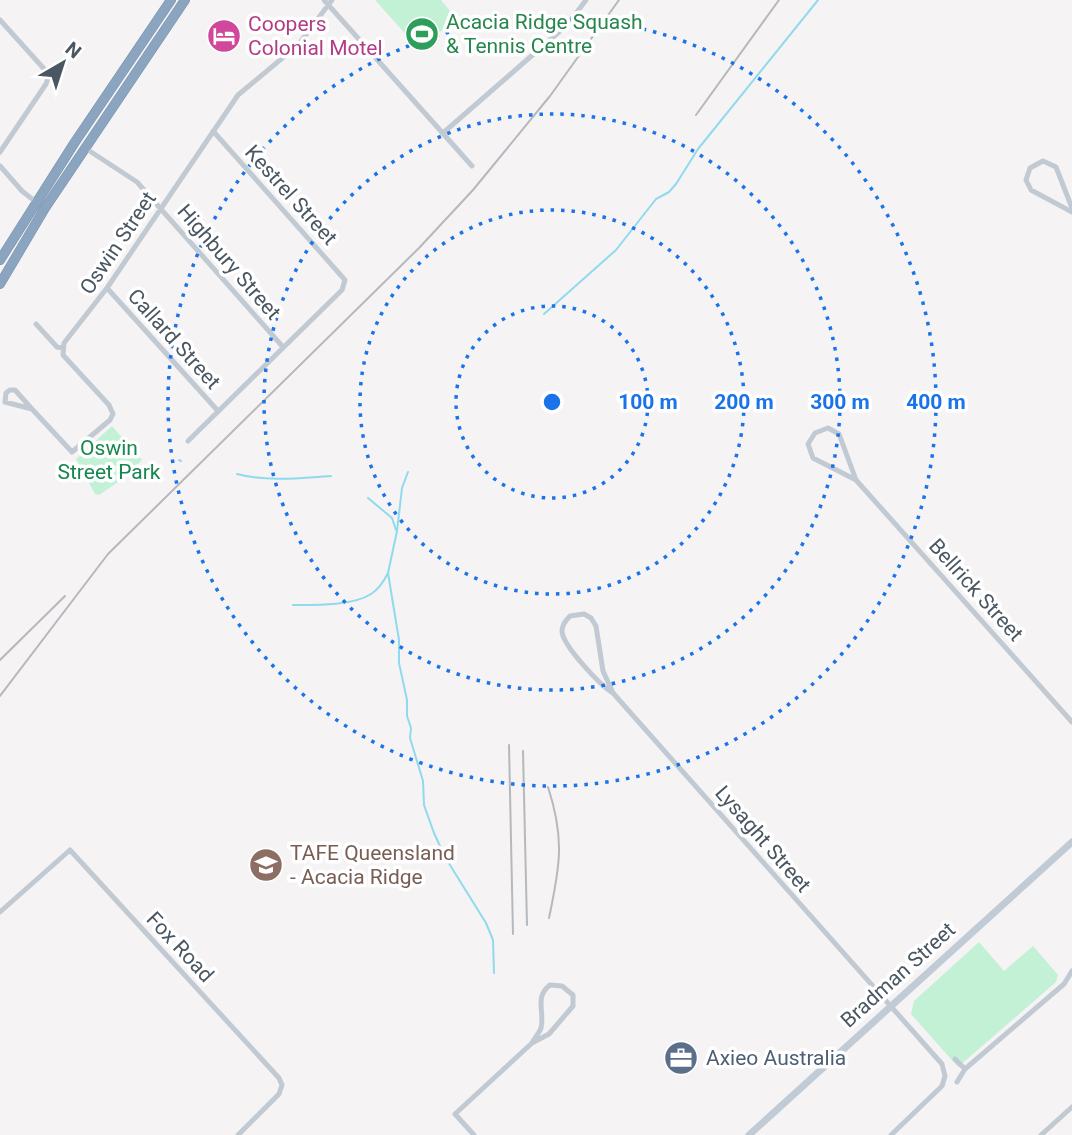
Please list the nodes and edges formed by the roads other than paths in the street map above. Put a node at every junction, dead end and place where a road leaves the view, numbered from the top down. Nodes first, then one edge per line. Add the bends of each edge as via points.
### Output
1 (171, 0) edge
2 (185, 0) edge
3 (324, 0) edge
4 (586, 0) edge
5 (331, 3) edge
6 (0, 20) edge
7 (213, 131) junction
8 (443, 133) junction
9 (85, 148) junction
10 (0, 152) edge
11 (0, 166) edge
12 (472, 166) dead end
13 (36, 202) junction
14 (161, 208) junction
15 (1072, 210) edge
16 (0, 260) edge
17 (0, 284) edge
18 (107, 288) junction
19 (37, 324) dead end
20 (283, 347) junction
21 (63, 348) junction
22 (32, 410) junction
23 (218, 411) junction
24 (188, 441) dead end
25 (856, 480) junction
26 (613, 693) junction
27 (1072, 722) edge
28 (1072, 842) edge
29 (0, 912) edge
30 (1072, 971) edge
31 (890, 1005) junction
32 (533, 1043) junction
33 (955, 1059) dead end
34 (965, 1069) junction
35 (957, 1082) dead end
36 (1072, 1107) edge
37 (238, 1135) edge
38 (474, 1135) edge
39 (749, 1135) edge
40 (891, 1135) edge
41 (1041, 1135) edge

1 - 13 highway
2 - 9 highway
3 - 5 street
4 - 8 street via 568,24
5 - 7 street, Oswin Street via 298,45 238,95
5 - 8 street
6 - 10 street via 48,78
7 - 14 street, Oswin Street
7 - 20 street, Kestrel Street via 345,280 342,290
8 - 12 street
9 - 14 street, Highbury Street via 137,182
9 - 17 highway
11 - 13 street
13 - 16 highway
14 - 18 street, Oswin Street
14 - 20 street, Highbury Street
15 - 15 street via 1031,190 1027,180 1030,168 1043,161 1056,167
18 - 21 street, Oswin Street
18 - 23 street, Callard Street
19 - 21 street
20 - 23 street
21 - 22 street via 63,355 113,414 72,452
22 - 22 street via 15,390 6,393 5,402
23 - 24 street
25 - 25 street, Bellrick Street via 813,458 808,444 815,433 828,428 840,436
25 - 27 street, Bellrick Street
26 - 26 street, Lysaght Street via 564,638 562,628 570,616 584,614 594,623 603,671
26 - 31 street, Lysaght Street
28 - 31 main road, Bradman Street
29 - 37 street, Fox Road via 70,850 279,1078 279,1094
30 - 34 street via 1064,984
31 - 39 main road, Bradman Street
31 - 40 street, Lysaght Street via 940,1062 945,1076 941,1088
32 - 32 street via 541,1027 544,991 554,984 562,986 573,995 573,1006 549,1034
32 - 38 street via 455,1114
33 - 34 street
34 - 35 street
36 - 41 street

